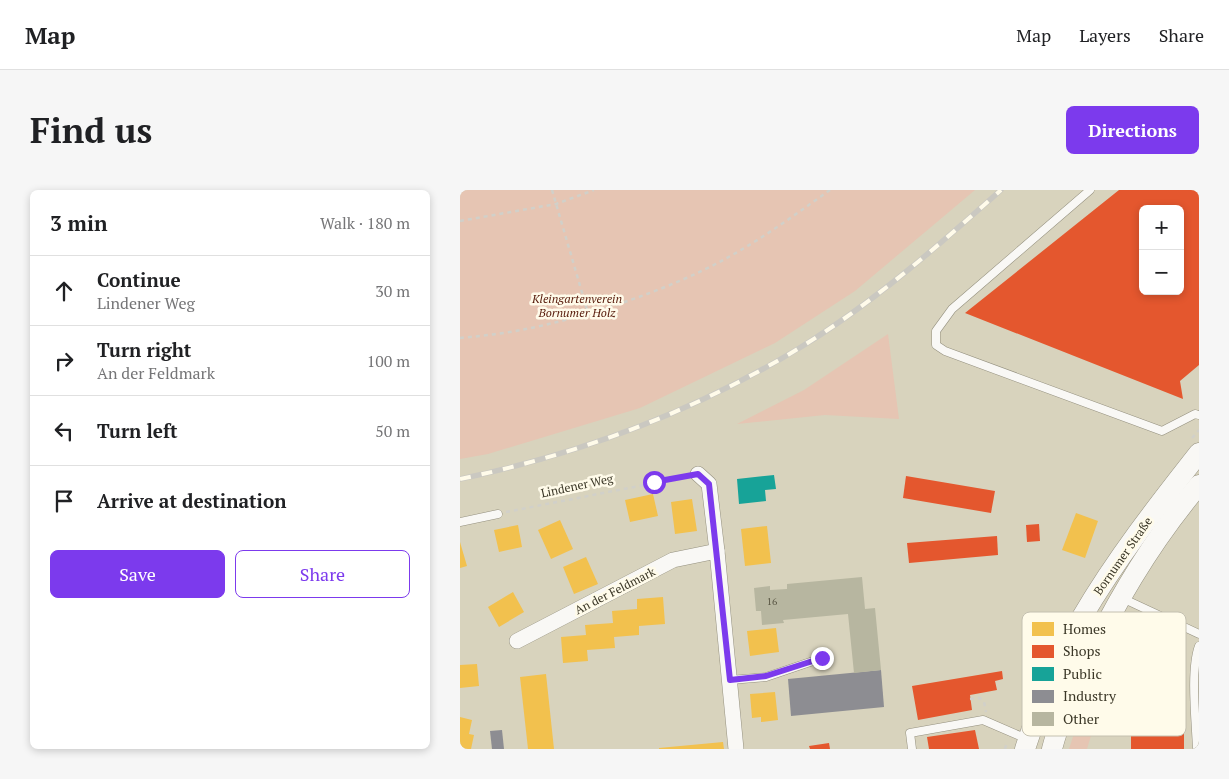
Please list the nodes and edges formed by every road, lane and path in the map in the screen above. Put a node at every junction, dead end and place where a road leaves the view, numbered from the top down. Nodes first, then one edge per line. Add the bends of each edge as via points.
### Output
1 (552, 190) edge
2 (594, 190) edge
3 (830, 190) edge
4 (1090, 190) edge
5 (556, 204) junction
6 (460, 221) edge
7 (588, 313) junction
8 (460, 338) edge
9 (1199, 415) edge
10 (1199, 452) edge
11 (698, 474) joint
12 (1199, 484) edge
13 (498, 514) joint
14 (460, 522) edge
15 (717, 551) junction
16 (1120, 597) junction
17 (1085, 612) edge
18 (1112, 612) edge
19 (1152, 612) edge
20 (1186, 628) edge
21 (1199, 634) edge
22 (517, 641) dead end
23 (1199, 646) edge
24 (822, 658) dead end
25 (730, 680) junction
26 (970, 699) dead end
27 (984, 720) junction
28 (1056, 736) edge
29 (1026, 744) edge
30 (736, 749) edge
31 (912, 749) edge
32 (1052, 749) edge
33 (1197, 749) edge

1 - 5 path
2 - 5 path
3 - 7 path via 724,260 658,290
4 - 9 lane via 952,309 936,331 936,345 1162,431 1194,414
5 - 6 path
5 - 7 path
7 - 8 path via 521,330
10 - 17 main road, Bornumer Straße via 1128,545
11 - 13 path, Lindener Weg
11 - 15 street via 709,484
12 - 16 main road, Bornumer Straße
13 - 14 lane
15 - 22 street, An der Feldmark via 673,560
15 - 25 street
16 - 18 main road, Bornumer Straße
16 - 19 lane
20 - 21 lane
23 - 33 lane via 1195,691
24 - 25 lane via 766,676
25 - 30 street
26 - 27 path via 980,698 984,702
27 - 29 lane
27 - 31 lane via 910,733
28 - 32 main road, Bornumer Straße

